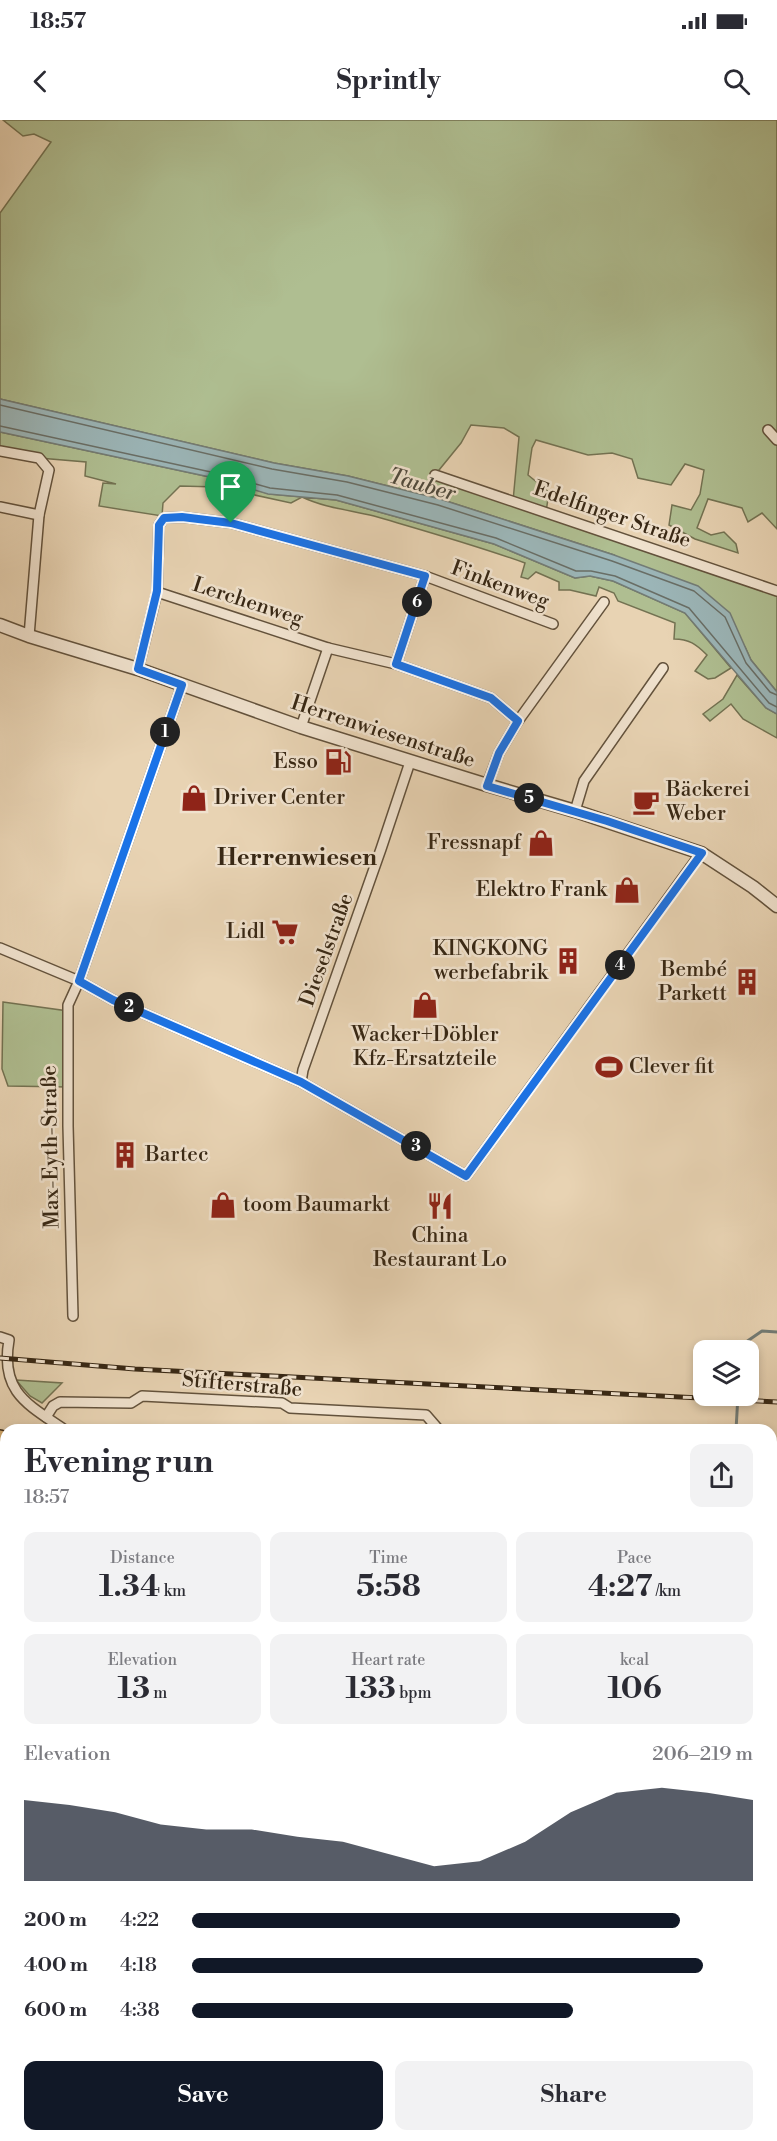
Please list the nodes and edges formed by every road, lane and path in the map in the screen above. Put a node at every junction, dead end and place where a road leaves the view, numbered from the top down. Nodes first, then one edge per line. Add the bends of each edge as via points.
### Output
1 (768, 430) dead end
2 (777, 440) edge
3 (0, 451) edge
4 (435, 475) dead end
5 (0, 507) edge
6 (39, 515) junction
7 (425, 576) junction
8 (157, 591) junction
9 (777, 591) edge
10 (604, 602) dead end
11 (553, 624) dead end
12 (0, 625) edge
13 (29, 636) junction
14 (328, 648) junction
15 (396, 664) junction
16 (663, 668) dead end
17 (138, 669) junction
18 (182, 685) junction
19 (518, 721) junction
20 (301, 727) junction
21 (410, 762) junction
22 (487, 786) junction
23 (575, 811) junction
24 (702, 853) junction
25 (777, 906) edge
26 (0, 948) edge
27 (79, 981) junction
28 (301, 1082) junction
29 (73, 1316) dead end
30 (4, 1338) edge
31 (46, 1417) junction
32 (57, 1424) edge
33 (434, 1424) edge

1 - 2 street
3 - 6 street via 39,458 49,470
4 - 9 street, Edelfinger Straße
5 - 6 street
6 - 13 street
7 - 8 street, Finkenweg via 231,523 164,518 159,525
7 - 11 street, Finkenweg
7 - 15 street
8 - 14 street, Lerchenweg
8 - 17 street
10 - 19 street
12 - 13 street, Herrenwiesenstraße
13 - 17 street, Herrenwiesenstraße
14 - 15 street, Lerchenweg
14 - 20 street
15 - 19 street, Lerchenweg via 491,698
16 - 23 street via 584,781
17 - 18 street, Herrenwiesenstraße
18 - 20 street, Herrenwiesenstraße
18 - 27 street, Max-Eyth-Straße
19 - 22 street via 499,753
20 - 21 street, Herrenwiesenstraße
21 - 22 street, Herrenwiesenstraße
21 - 28 street, Dieselstraße
22 - 23 street, Herrenwiesenstraße
23 - 24 street, Herrenwiesenstraße
24 - 25 street, Herrenwiesenstraße
24 - 28 street via 466,1176
26 - 27 street
27 - 28 street via 113,1000
27 - 29 street, Max-Eyth-Straße via 68,1005
30 - 31 street via 5,1370 10,1384 32,1409
31 - 32 street
31 - 33 street, Stifterstraße via 52,1406 60,1402 131,1403 142,1396 426,1415

